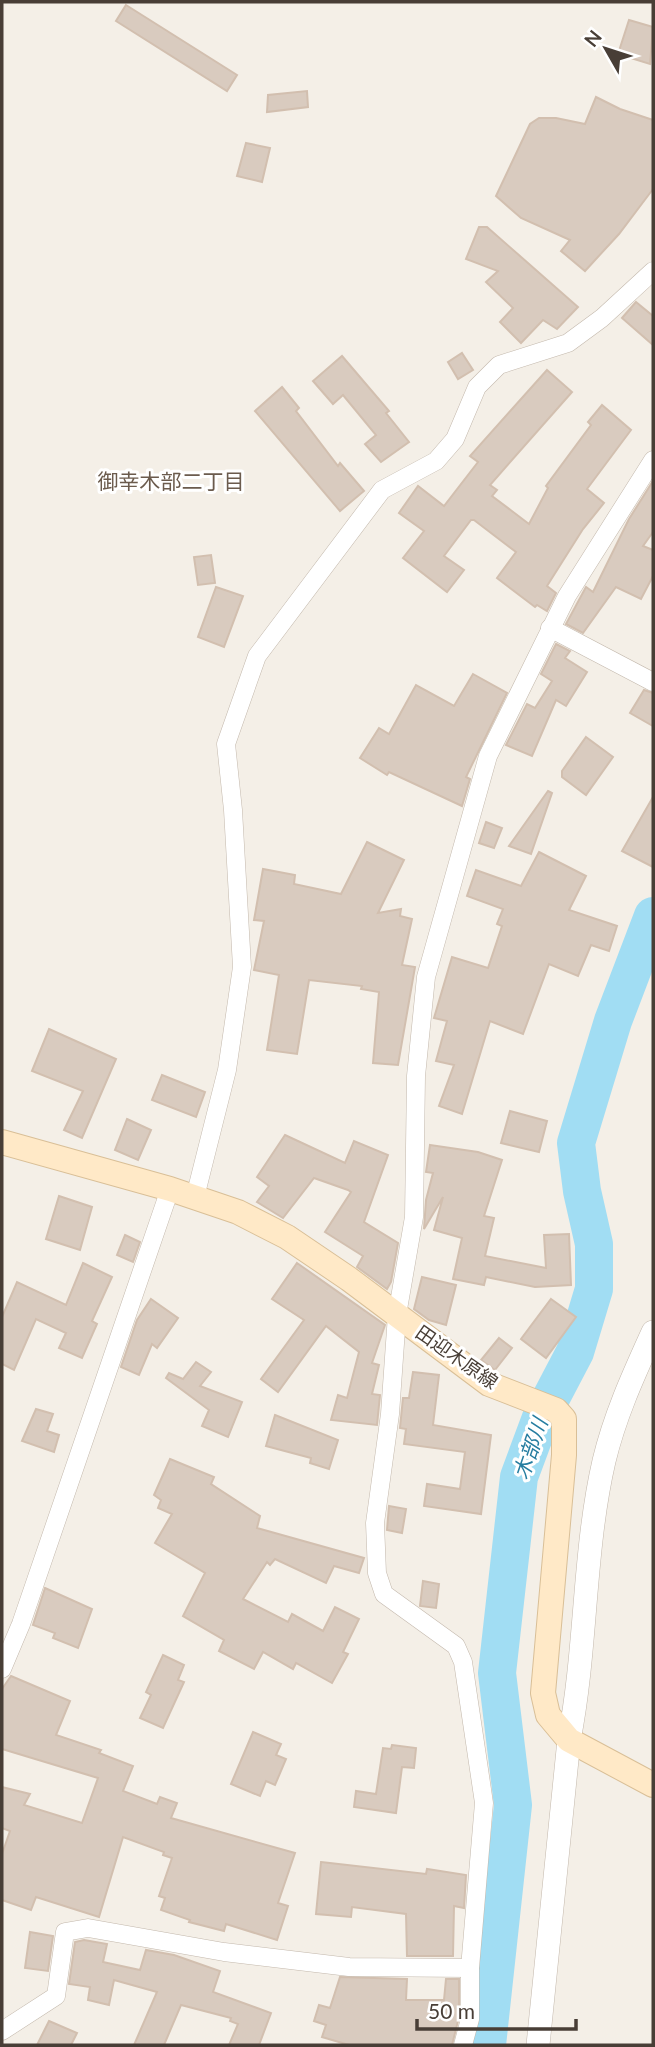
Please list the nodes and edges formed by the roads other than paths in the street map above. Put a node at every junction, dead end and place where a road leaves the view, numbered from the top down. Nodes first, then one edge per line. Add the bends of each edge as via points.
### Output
1 (653, 271) edge
2 (653, 460) edge
3 (550, 628) junction
4 (653, 682) edge
5 (2, 1142) edge
6 (170, 1188) junction
7 (195, 1197) junction
8 (397, 1314) junction
9 (653, 1332) edge
10 (2, 1669) edge
11 (569, 1740) junction
12 (653, 1785) edge
13 (470, 1968) junction
14 (2, 2031) edge
15 (463, 2045) edge
16 (538, 2045) edge

1 - 7 street via 568,343 499,365 477,387 455,439 436,461 382,490 257,656 226,744 242,967 227,1069
2 - 3 street
3 - 4 street
3 - 8 street via 488,756 426,977 416,1076 414,1217
5 - 6 main road, 田迎木原線
6 - 7 main road, 田迎木原線
6 - 10 street
7 - 8 main road, 田迎木原線 via 287,1237
8 - 11 main road, 田迎木原線 via 489,1384 556,1410 564,1419 543,1693 548,1715
8 - 13 street via 390,1414 375,1523 377,1573 384,1594 456,1646 463,1662 484,1803
9 - 11 street via 620,1405 604,1462
11 - 12 main road, 田迎木原線
11 - 16 street
13 - 14 street via 349,1967 224,1952 88,1927 65,1932 55,1996
13 - 15 street via 470,2019

